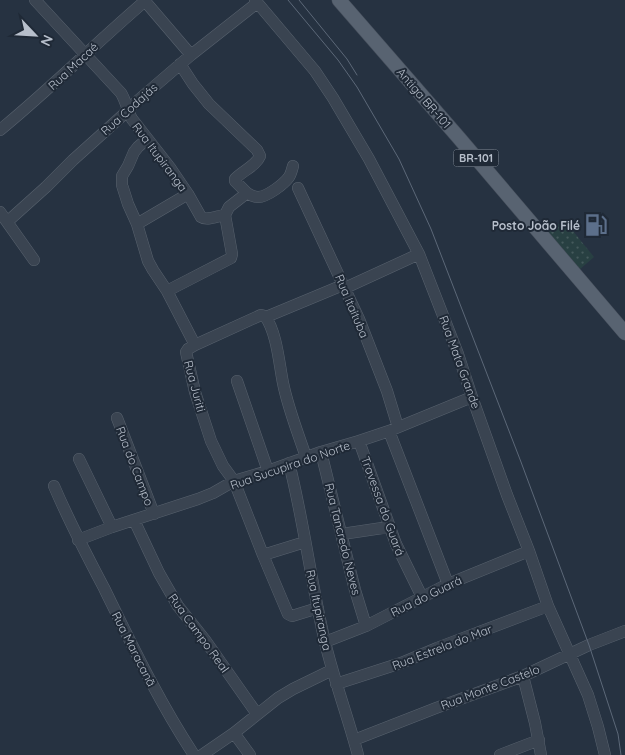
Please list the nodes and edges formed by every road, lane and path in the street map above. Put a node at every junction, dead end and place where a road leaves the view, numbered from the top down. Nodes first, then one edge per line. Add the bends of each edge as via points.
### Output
1 (35, 0) edge
2 (145, 0) edge
3 (339, 0) edge
4 (256, 1) edge
5 (85, 55) junction
6 (191, 55) junction
7 (180, 64) junction
8 (128, 109) junction
9 (0, 130) edge
10 (147, 139) junction
11 (293, 166) dead end
12 (298, 188) dead end
13 (247, 193) junction
14 (188, 194) junction
15 (0, 212) edge
16 (225, 215) junction
17 (7, 222) junction
18 (137, 224) junction
19 (419, 254) junction
20 (34, 260) dead end
21 (344, 286) junction
22 (167, 291) junction
23 (268, 320) junction
24 (625, 334) edge
25 (195, 345) junction
26 (237, 381) dead end
27 (472, 397) junction
28 (117, 418) dead end
29 (394, 429) junction
30 (359, 442) junction
31 (321, 452) junction
32 (306, 457) junction
33 (80, 459) dead end
34 (289, 463) junction
35 (268, 472) junction
36 (234, 482) junction
37 (54, 486) dead end
38 (154, 514) junction
39 (134, 520) junction
40 (112, 527) junction
41 (389, 527) junction
42 (342, 534) junction
43 (78, 540) junction
44 (305, 542) junction
45 (529, 551) junction
46 (263, 555) junction
47 (448, 584) junction
48 (422, 597) junction
49 (548, 606) junction
50 (318, 608) junction
51 (366, 626) junction
52 (625, 631) edge
53 (325, 642) junction
54 (568, 654) junction
55 (332, 670) junction
56 (523, 676) junction
57 (336, 684) junction
58 (257, 714) junction
59 (234, 733) junction
60 (354, 740) junction
61 (539, 740) junction
62 (194, 755) edge
63 (202, 755) edge
64 (250, 755) edge
65 (358, 755) edge
66 (500, 755) edge
67 (541, 755) edge
68 (605, 755) edge

1 - 5 street, Rua Itupiranga
2 - 5 street, Rua Macaé
2 - 6 street
3 - 24 main road, Antiga BR-101 / BR-101
4 - 6 street, Rua Codajás
4 - 19 street, Rua Mata Grande via 333,98
5 - 8 street, Rua Itupiranga via 121,93
5 - 9 street, Rua Macaé
6 - 7 street, Rua Codajás
7 - 8 street, Rua Codajás
7 - 13 street via 205,99 259,154 258,161 236,178 235,182
8 - 10 street, Rua Itupiranga
8 - 17 street, Rua Codajás
10 - 14 street, Rua Itupiranga
10 - 18 street, Rua Juriti via 136,148 122,176 122,185
11 - 13 street via 288,179 275,190 258,197
12 - 21 street, Rua Itaituba
13 - 16 street via 228,207
14 - 16 street, Rua Itupiranga via 204,219
14 - 18 street
15 - 17 street
16 - 22 street via 231,258
17 - 20 street
18 - 22 street, Rua Juriti via 148,260
19 - 21 street
19 - 27 street, Rua Mata Grande
21 - 23 street
21 - 29 street, Rua Itaituba via 387,391
22 - 25 street, Rua Juriti
23 - 25 street via 263,315
23 - 32 street
25 - 36 street, Rua Juriti via 186,352 195,392 216,451
26 - 35 street
27 - 29 street, Rua Sucupira do Norte
27 - 45 street, Rua Mata Grande
28 - 38 street, Rua do Campo
29 - 30 street, Rua Sucupira do Norte
29 - 47 street, Rua Itaituba
30 - 31 street, Rua Sucupira do Norte
30 - 41 street, Travessa do Guará
31 - 32 street, Rua Sucupira do Norte
31 - 42 street, Rua Tancredo Neves
32 - 34 street, Rua Sucupira do Norte
33 - 40 street
34 - 35 street, Rua Sucupira do Norte
34 - 44 street, Rua Itupiranga
35 - 36 street, Rua Sucupira do Norte
36 - 38 street, Rua Sucupira do Norte
36 - 46 street, Rua Juriti
37 - 43 street, Rua Maracanã
38 - 39 street, Rua Sucupira do Norte
39 - 40 street, Rua Sucupira do Norte
39 - 58 street, Rua Campo Real via 178,606
40 - 43 street, Rua Sucupira do Norte
41 - 42 street
41 - 48 street, Travessa do Guará
42 - 51 street, Rua Tancredo Neves via 354,590
43 - 62 street, Rua Maracanã via 163,704
44 - 46 street
44 - 50 street, Rua Itupiranga
45 - 47 street, Rua do Guará
45 - 49 street, Rua Mata Grande
46 - 50 street, Rua Juriti via 289,615
47 - 48 street, Rua do Guará
48 - 51 street, Rua do Guará
49 - 54 street, Rua Mata Grande
49 - 57 street, Rua Estrela do Mar via 401,663
50 - 53 street, Rua Itupiranga
51 - 53 street, Rua do Guará
52 - 54 street, Rua Monte Castelo
53 - 55 street, Rua Itupiranga
54 - 56 street, Rua Monte Castelo
54 - 68 street, Rua Mata Grande via 593,710
55 - 57 street, Rua Itupiranga
55 - 58 street via 293,688
56 - 60 street, Rua Monte Castelo
56 - 61 street
57 - 60 street, Rua Itupiranga
58 - 59 street
59 - 63 street
59 - 64 street
60 - 65 street, Rua Itupiranga
61 - 66 street
61 - 67 street

